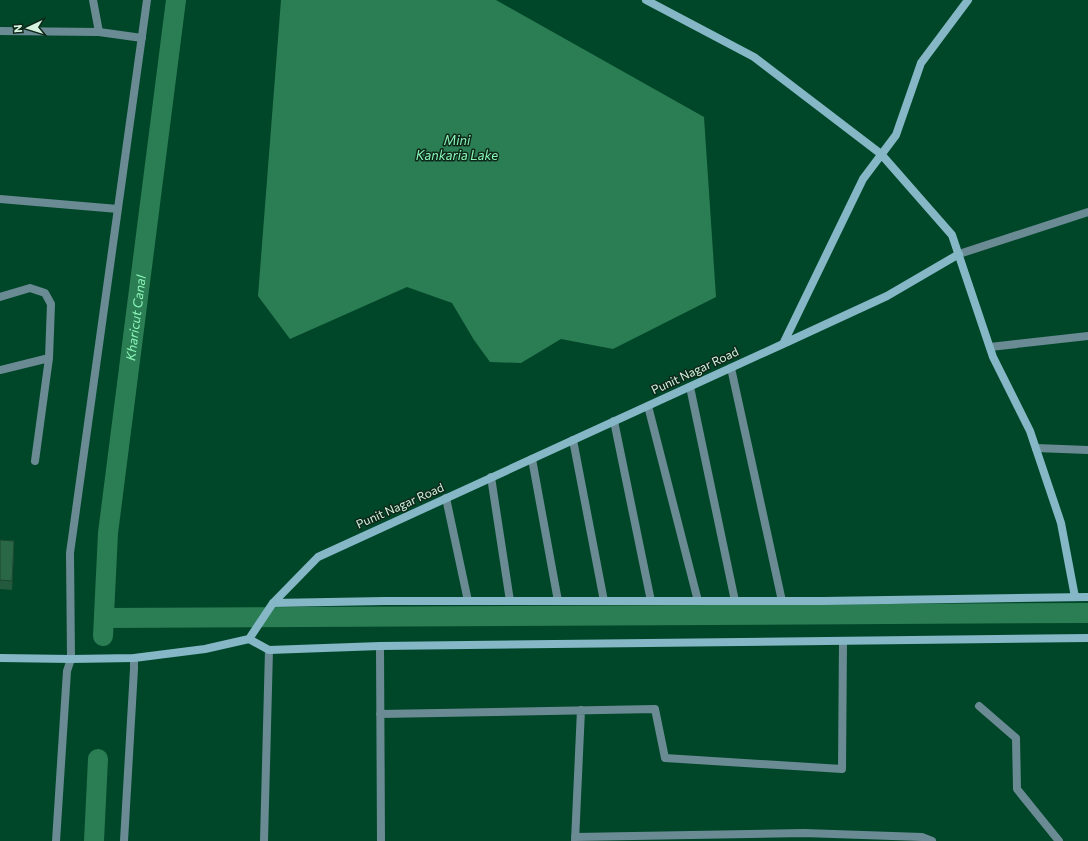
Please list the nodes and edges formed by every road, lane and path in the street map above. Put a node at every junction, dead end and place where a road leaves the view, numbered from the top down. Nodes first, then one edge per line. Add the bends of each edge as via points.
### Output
1 (93, 0) edge
2 (147, 0) edge
3 (646, 0) edge
4 (968, 0) edge
5 (0, 32) edge
6 (99, 32) junction
7 (142, 38) junction
8 (881, 154) junction
9 (0, 199) edge
10 (118, 209) junction
11 (1088, 212) edge
12 (959, 254) junction
13 (0, 297) edge
14 (1088, 336) edge
15 (783, 344) junction
16 (990, 347) junction
17 (49, 358) junction
18 (731, 368) junction
19 (0, 370) edge
20 (690, 387) junction
21 (648, 406) junction
22 (614, 421) junction
23 (574, 440) junction
24 (1036, 448) junction
25 (1088, 450) edge
26 (532, 459) junction
27 (34, 460) dead end
28 (491, 477) junction
29 (446, 498) junction
30 (1075, 597) junction
31 (1088, 597) edge
32 (468, 601) junction
33 (510, 601) junction
34 (558, 601) junction
35 (604, 601) junction
36 (650, 601) junction
37 (698, 601) junction
38 (735, 601) junction
39 (782, 601) junction
40 (273, 604) junction
41 (250, 638) junction
42 (1088, 638) edge
43 (843, 641) junction
44 (380, 646) junction
45 (269, 650) junction
46 (0, 658) edge
47 (134, 658) junction
48 (71, 659) junction
49 (979, 706) dead end
50 (581, 710) junction
51 (380, 714) junction
52 (575, 839) edge
53 (56, 841) edge
54 (124, 841) edge
55 (264, 841) edge
56 (381, 841) edge
57 (932, 841) edge
58 (1059, 841) edge

1 - 6 street
2 - 7 street
3 - 8 street via 754,57
4 - 8 street via 921,63 896,135
5 - 6 street
6 - 7 street
7 - 10 street
8 - 12 street via 952,235
8 - 15 street via 863,179
9 - 10 street
10 - 48 street via 70,554
11 - 12 street
12 - 15 street, Punit Nagar Road via 887,296
12 - 16 street
13 - 17 street via 30,288 45,293 51,304
14 - 16 street
15 - 18 street, Punit Nagar Road
16 - 24 street
17 - 19 street
17 - 27 street
18 - 20 street, Punit Nagar Road
18 - 39 street
20 - 21 street, Punit Nagar Road
20 - 38 street
21 - 22 street, Punit Nagar Road
21 - 37 street
22 - 23 street, Punit Nagar Road
22 - 36 street
23 - 26 street, Punit Nagar Road
23 - 35 street
24 - 25 street
24 - 30 street via 1061,523
26 - 28 street, Punit Nagar Road
26 - 34 street
28 - 29 street, Punit Nagar Road
28 - 33 street
29 - 32 street
29 - 40 street, Punit Nagar Road via 318,556
30 - 31 street
30 - 39 street
32 - 33 street
32 - 40 street
33 - 34 street
34 - 35 street
35 - 36 street
36 - 37 street
37 - 38 street
38 - 39 street
40 - 41 street, Punit Nagar Road
41 - 45 street
41 - 47 street via 205,648
42 - 43 street
43 - 44 street
43 - 50 street via 842,769 665,758 655,709
44 - 45 street
44 - 51 street
45 - 55 street
46 - 48 street
47 - 48 street
47 - 54 street
48 - 53 street via 67,671
49 - 58 street via 1016,738 1017,789
50 - 51 street
50 - 52 street
51 - 56 street
52 - 57 street via 804,833 922,837

